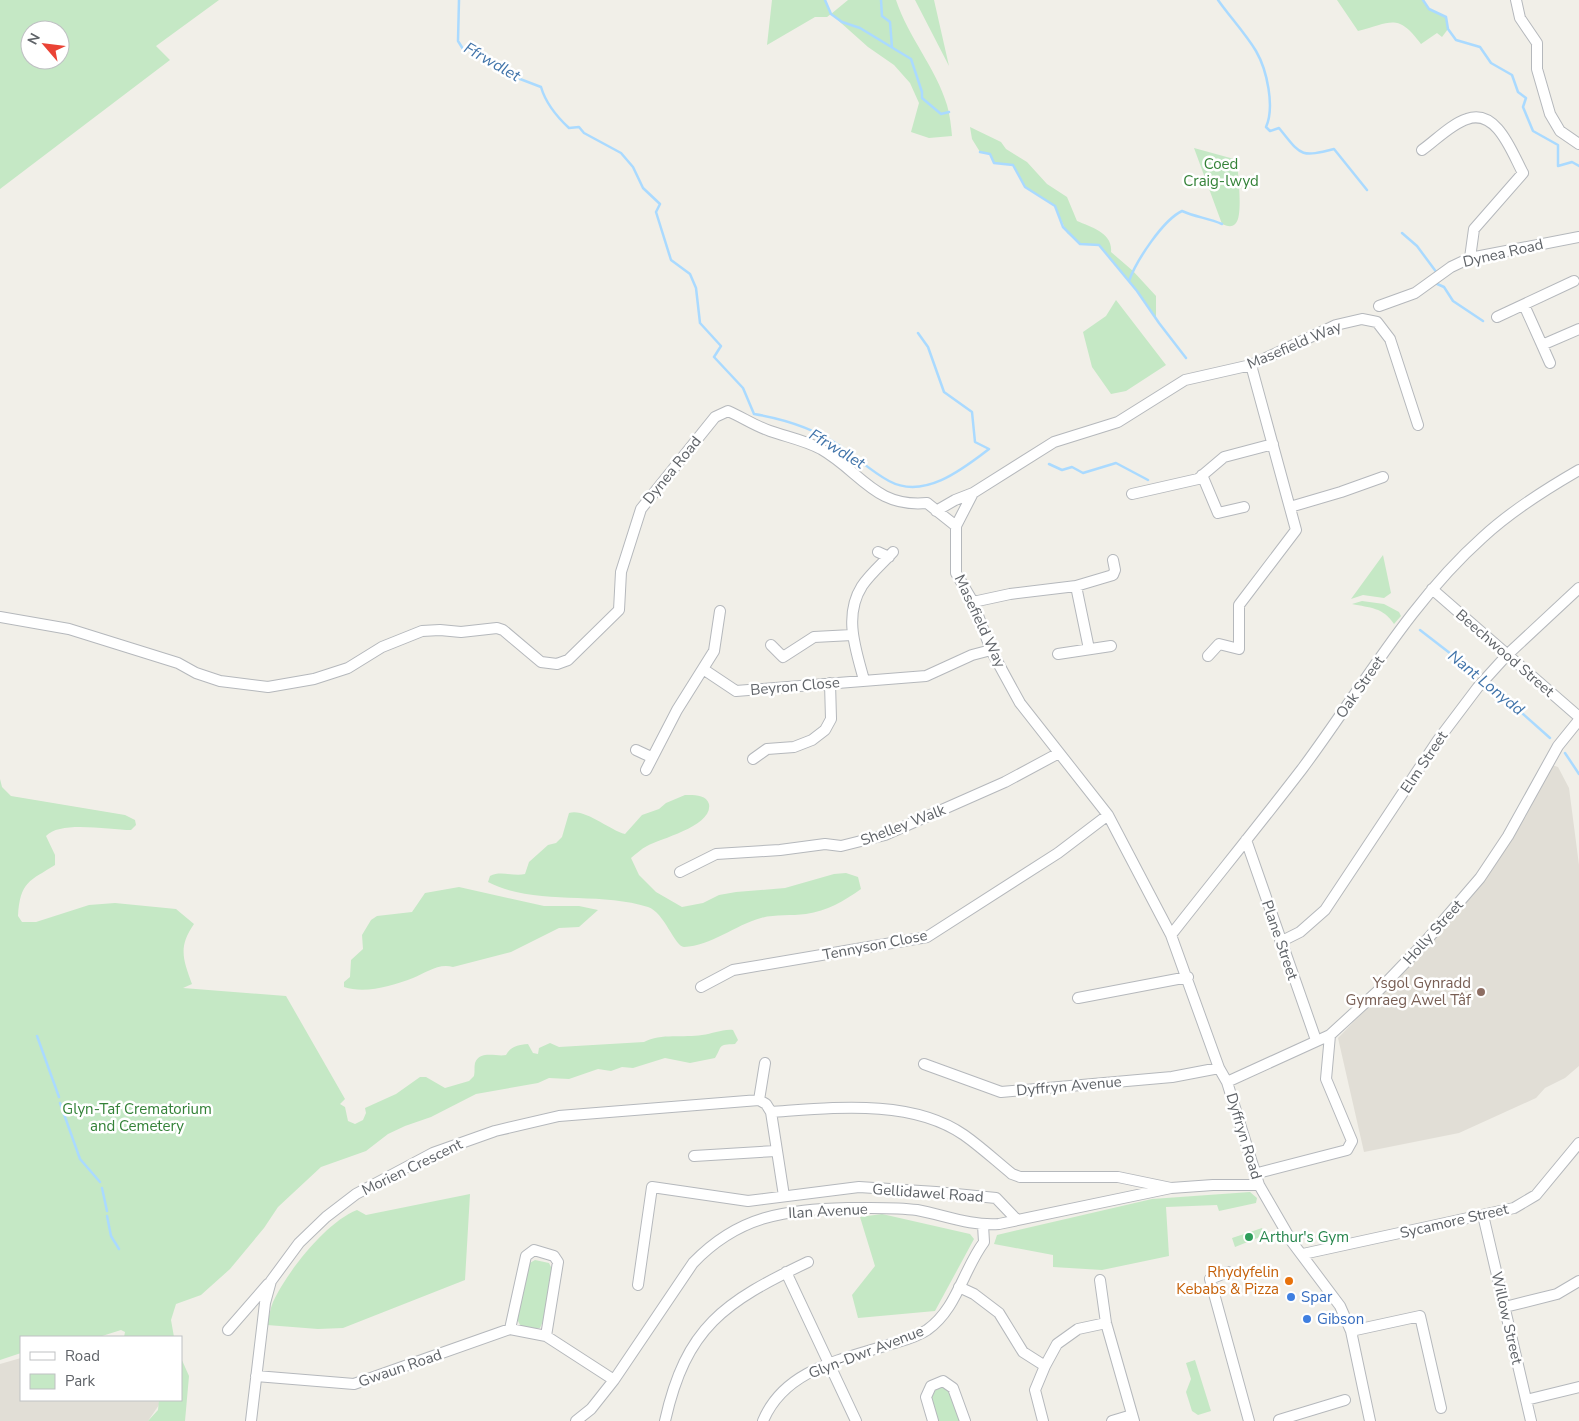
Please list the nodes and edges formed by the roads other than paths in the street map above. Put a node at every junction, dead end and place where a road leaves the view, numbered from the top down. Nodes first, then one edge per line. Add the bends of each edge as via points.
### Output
1 (1516, 0) edge
2 (1579, 144) edge
3 (1422, 150) dead end
4 (1579, 237) edge
5 (1470, 258) junction
6 (1574, 281) dead end
7 (1524, 305) junction
8 (1379, 306) dead end
9 (1497, 317) dead end
10 (1579, 329) edge
11 (1542, 345) junction
12 (1550, 363) dead end
13 (1251, 365) junction
14 (1418, 425) dead end
15 (1273, 444) junction
16 (1579, 470) edge
17 (1202, 475) junction
18 (1383, 477) dead end
19 (973, 493) junction
20 (1132, 494) dead end
21 (1244, 507) dead end
22 (1290, 507) junction
23 (936, 511) junction
24 (956, 526) junction
25 (878, 552) dead end
26 (1113, 560) dead end
27 (1076, 586) junction
28 (1579, 588) edge
29 (1432, 589) junction
30 (973, 602) junction
31 (720, 611) dead end
32 (0, 617) edge
33 (852, 635) junction
34 (771, 645) dead end
35 (1111, 646) dead end
36 (991, 650) junction
37 (1088, 650) junction
38 (1058, 654) dead end
39 (1507, 655) junction
40 (1208, 656) dead end
41 (703, 669) junction
42 (864, 680) junction
43 (830, 683) junction
44 (1579, 718) edge
45 (636, 750) dead end
46 (1059, 753) junction
47 (651, 758) junction
48 (753, 759) dead end
49 (646, 770) dead end
50 (1108, 815) junction
51 (1246, 840) junction
52 (680, 872) dead end
53 (1151, 898) joint
54 (1171, 935) junction
55 (1280, 942) junction
56 (1188, 977) junction
57 (701, 986) dead end
58 (1078, 998) dead end
59 (1330, 1035) junction
60 (1316, 1040) junction
61 (765, 1063) dead end
62 (924, 1064) dead end
63 (1219, 1068) junction
64 (1227, 1082) junction
65 (760, 1100) junction
66 (770, 1112) junction
67 (1579, 1143) edge
68 (776, 1151) junction
69 (694, 1156) dead end
70 (1254, 1174) junction
71 (1259, 1185) junction
72 (1171, 1188) junction
73 (784, 1196) junction
74 (1483, 1215) junction
75 (1017, 1220) junction
76 (982, 1225) junction
77 (1303, 1254) junction
78 (808, 1262) dead end
79 (786, 1272) junction
80 (1228, 1272) dead end
81 (1100, 1280) dead end
82 (271, 1281) junction
83 (1579, 1281) edge
84 (638, 1285) dead end
85 (959, 1287) junction
86 (1505, 1306) junction
87 (1106, 1323) junction
88 (510, 1329) junction
89 (228, 1330) dead end
90 (1351, 1331) junction
91 (546, 1336) junction
92 (830, 1363) junction
93 (1045, 1366) junction
94 (256, 1376) junction
95 (614, 1380) junction
96 (1579, 1387) edge
97 (1345, 1400) dead end
98 (1526, 1400) junction
99 (1441, 1408) dead end
100 (1133, 1418) edge
101 (251, 1421) edge
102 (576, 1421) edge
103 (665, 1421) edge
104 (763, 1421) edge
105 (856, 1421) edge
106 (933, 1421) edge
107 (964, 1421) edge
108 (1043, 1421) edge
109 (1112, 1421) edge
110 (1249, 1421) edge
111 (1278, 1421) edge
112 (1370, 1421) edge
113 (1531, 1421) edge

1 - 2 street via 1520,18 1537,43 1537,69 1550,114 1560,131
3 - 5 street via 1466,119 1478,116 1499,130 1523,173 1474,229
4 - 5 street, Dynea Road
5 - 8 street, Dynea Road via 1451,267 1415,294
6 - 7 street
7 - 9 street
7 - 11 street
10 - 11 street
11 - 12 street
13 - 14 street, Masefield Way via 1336,325 1362,319 1377,322 1390,340
13 - 15 street
13 - 19 street, Masefield Way via 1185,380 1118,422 1054,442
15 - 17 street via 1224,457
15 - 22 street
16 - 29 street, Oak Street via 1544,491 1484,536
17 - 20 street via 1198,479
17 - 21 street via 1218,513
18 - 22 street
19 - 23 street
19 - 24 street, Masefield Way
22 - 40 street via 1296,530 1240,605 1239,649 1219,644
23 - 24 street, Dynea Road
23 - 32 street, Dynea Road via 927,503 890,500 822,450 728,411 715,417 641,509 621,572 619,610 568,660 557,664 541,662 497,628 461,632 422,631 382,647 348,668 314,679 268,686 220,681 196,673 178,662 69,629
24 - 30 street, Masefield Way via 956,573
25 - 33 street via 891,554 862,587 853,610
26 - 27 street via 1113,575
27 - 30 street
27 - 37 street
28 - 39 street, Elm Street
29 - 39 street, Beechwood Street
29 - 51 street, Oak Street via 1302,769
30 - 36 street, Masefield Way
31 - 41 street via 714,651
33 - 34 street via 814,637 783,658
33 - 42 street
35 - 37 street
36 - 42 street, Beyron Close via 972,654 926,676
36 - 46 street, Masefield Way via 1020,703
37 - 38 street
39 - 44 street, Beechwood Street
39 - 55 street, Elm Street via 1438,740 1325,910 1300,932
41 - 43 street, Beyron Close via 736,691
41 - 47 street
42 - 43 street, Beyron Close
43 - 48 street via 830,719 825,730 812,740 794,747 767,749
44 - 59 street, Holly Street via 1558,746 1508,836 1480,878 1425,942
45 - 47 street
46 - 50 street, Masefield Way
46 - 52 street, Shelley Walk via 1005,782 884,835 841,846 825,844 716,854
47 - 49 street
50 - 53 street, Masefield Way
50 - 57 street, Tennyson Close via 1058,853 927,937 733,970
51 - 54 street, Oak Street
51 - 55 street, Plane Street
53 - 54 street, Dyffryn Road
54 - 56 street, Dyffryn Road
55 - 60 street, Plane Street
56 - 58 street
56 - 63 street, Dyffryn Road
59 - 60 street, Holly Street
59 - 70 street via 1326,1079 1352,1141 1347,1150
60 - 64 street, Holly Street
61 - 65 street
62 - 63 street, Dyffryn Avenue via 1000,1092 1172,1077
63 - 64 street, Dyffryn Road
64 - 70 street, Dyffryn Road
65 - 66 street
65 - 82 street, Morien Crescent via 559,1116 465,1140 356,1194 299,1243
66 - 68 street
66 - 72 street via 850,1107 892,1111 948,1127 964,1135 1020,1177 1118,1177
67 - 74 street, Sycamore Street via 1536,1195 1514,1208
68 - 69 street
68 - 73 street
70 - 71 street, Dyffryn Road
71 - 72 street
71 - 77 street, Dyffryn Road via 1292,1242
72 - 75 street, Ilan Avenue
73 - 75 street, Gellidawel Road via 859,1187 996,1198
73 - 84 street, Gellidawel Road via 748,1200 652,1187
74 - 77 street, Sycamore Street
74 - 86 street, Willow Street
75 - 76 street, Ilan Avenue
76 - 85 street, Glyn-Dwr Avenue via 984,1242
76 - 95 street, Ilan Avenue via 915,1210 873,1208 788,1212 743,1225 709,1247 693,1263
77 - 90 street, Dyffryn Road via 1340,1306
78 - 79 street
79 - 92 street
79 - 103 street via 740,1297 714,1319 689,1350
80 - 110 street via 1210,1279
81 - 87 street
82 - 89 street
82 - 94 street, Morien Crescent
83 - 86 street via 1557,1294
85 - 92 street, Glyn-Dwr Avenue via 949,1309 927,1330
85 - 93 street via 999,1313 1023,1352
86 - 98 street, Willow Street
87 - 93 street via 1070,1333 1057,1344
87 - 100 street
88 - 91 street
88 - 91 street via 526,1256 534,1250 554,1256 558,1262
88 - 94 street, Gwaun Road via 354,1384
90 - 99 street via 1420,1316
90 - 112 street, Dyffryn Road
91 - 95 street
92 - 104 street, Glyn-Dwr Avenue via 788,1384
92 - 105 street
93 - 108 street via 1035,1390
94 - 101 street, Morien Crescent
95 - 102 street, Ilan Avenue via 591,1409
96 - 98 street
97 - 111 street
98 - 113 street, Willow Street
100 - 109 street
106 - 107 street via 926,1397 931,1386 943,1381 953,1388

